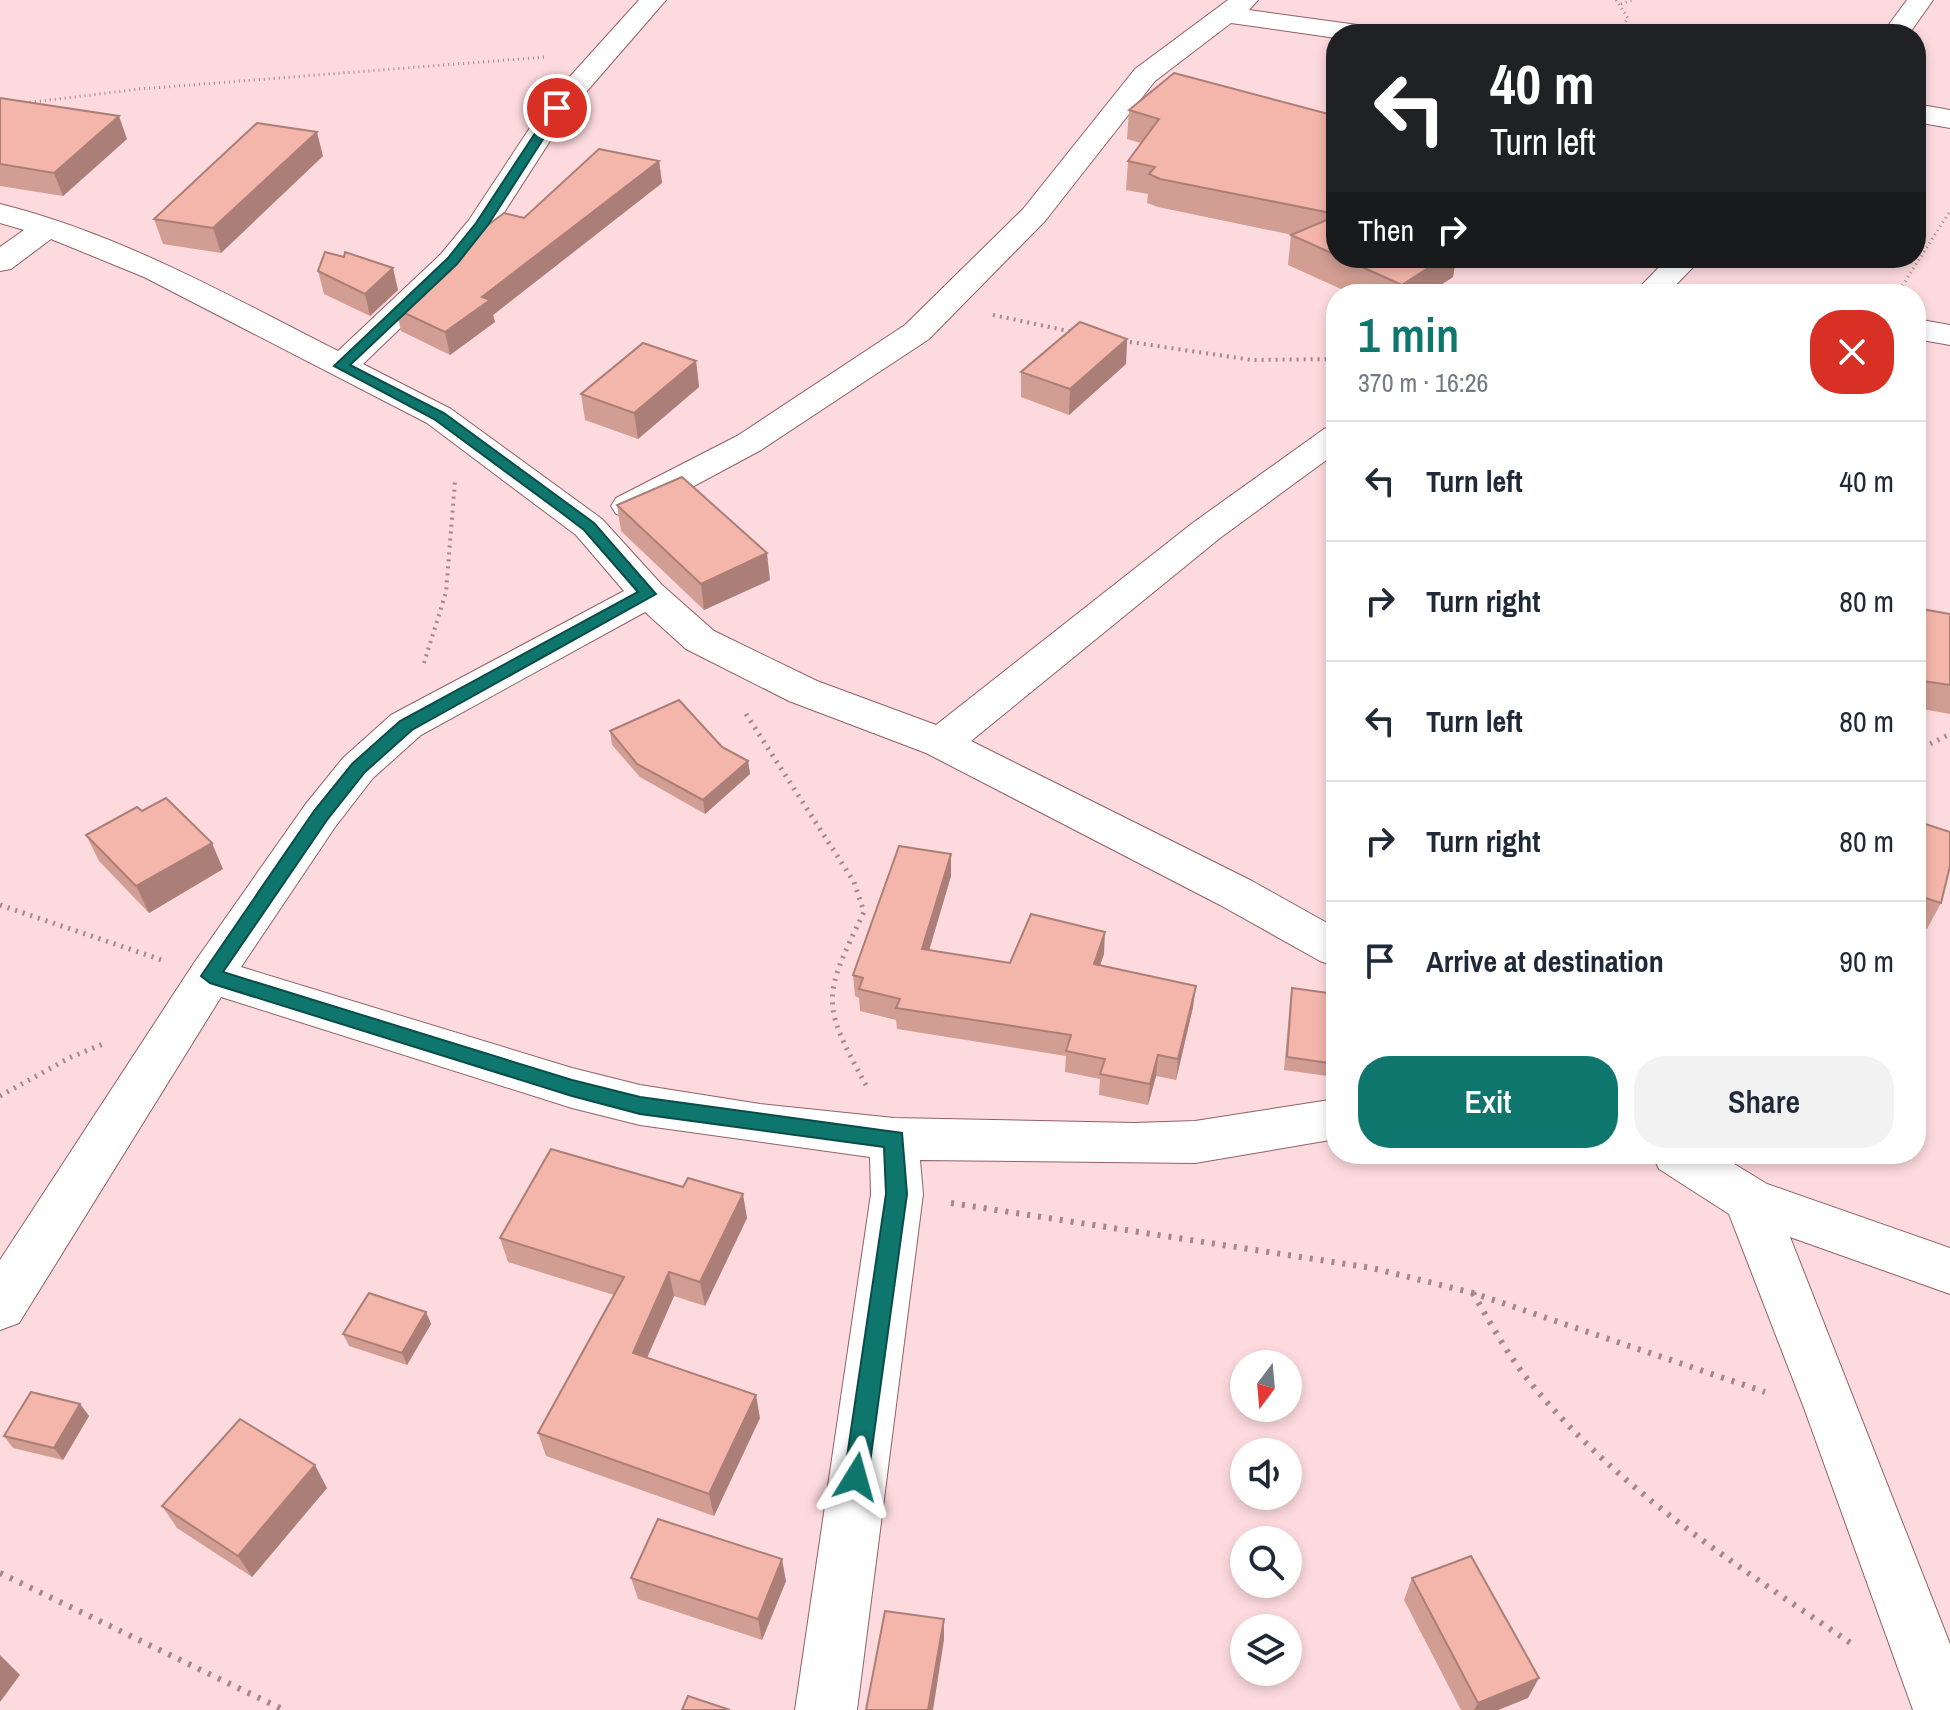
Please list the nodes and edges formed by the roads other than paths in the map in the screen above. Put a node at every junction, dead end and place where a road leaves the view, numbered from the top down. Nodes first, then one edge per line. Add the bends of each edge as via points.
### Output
1 (653, 0) edge
2 (1920, 0) edge
3 (1235, 7) edge
4 (1902, 24) edge
5 (1326, 26) edge
6 (1926, 115) edge
7 (1950, 119) edge
8 (0, 213) edge
9 (48, 227) junction
10 (0, 262) edge
11 (1676, 268) edge
12 (1659, 284) edge
13 (1926, 331) edge
14 (1950, 335) edge
15 (341, 366) junction
16 (1326, 443) edge
17 (589, 527) junction
18 (648, 594) junction
19 (941, 743) junction
20 (1326, 943) edge
21 (210, 976) junction
22 (1326, 1121) edge
23 (894, 1139) junction
24 (1693, 1164) edge
25 (1749, 1200) junction
26 (1950, 1271) edge
27 (0, 1306) edge
28 (826, 1710) edge
29 (1944, 1710) edge

1 - 15 street via 557,108 452,261
2 - 4 street
3 - 5 street
3 - 17 street via 1145,75 1034,215 917,332 749,443
6 - 7 street
8 - 9 street
9 - 10 street
9 - 15 street via 155,270
11 - 12 street
13 - 14 street
15 - 17 street via 439,416
16 - 19 street via 1207,530
17 - 18 street
18 - 19 street via 700,640 803,691
18 - 21 street via 406,725 358,768 320,816
19 - 20 street
21 - 23 street via 640,1105
21 - 27 street
22 - 23 street via 1195,1142
23 - 28 street via 897,1194
24 - 25 street
25 - 26 street
25 - 29 street

